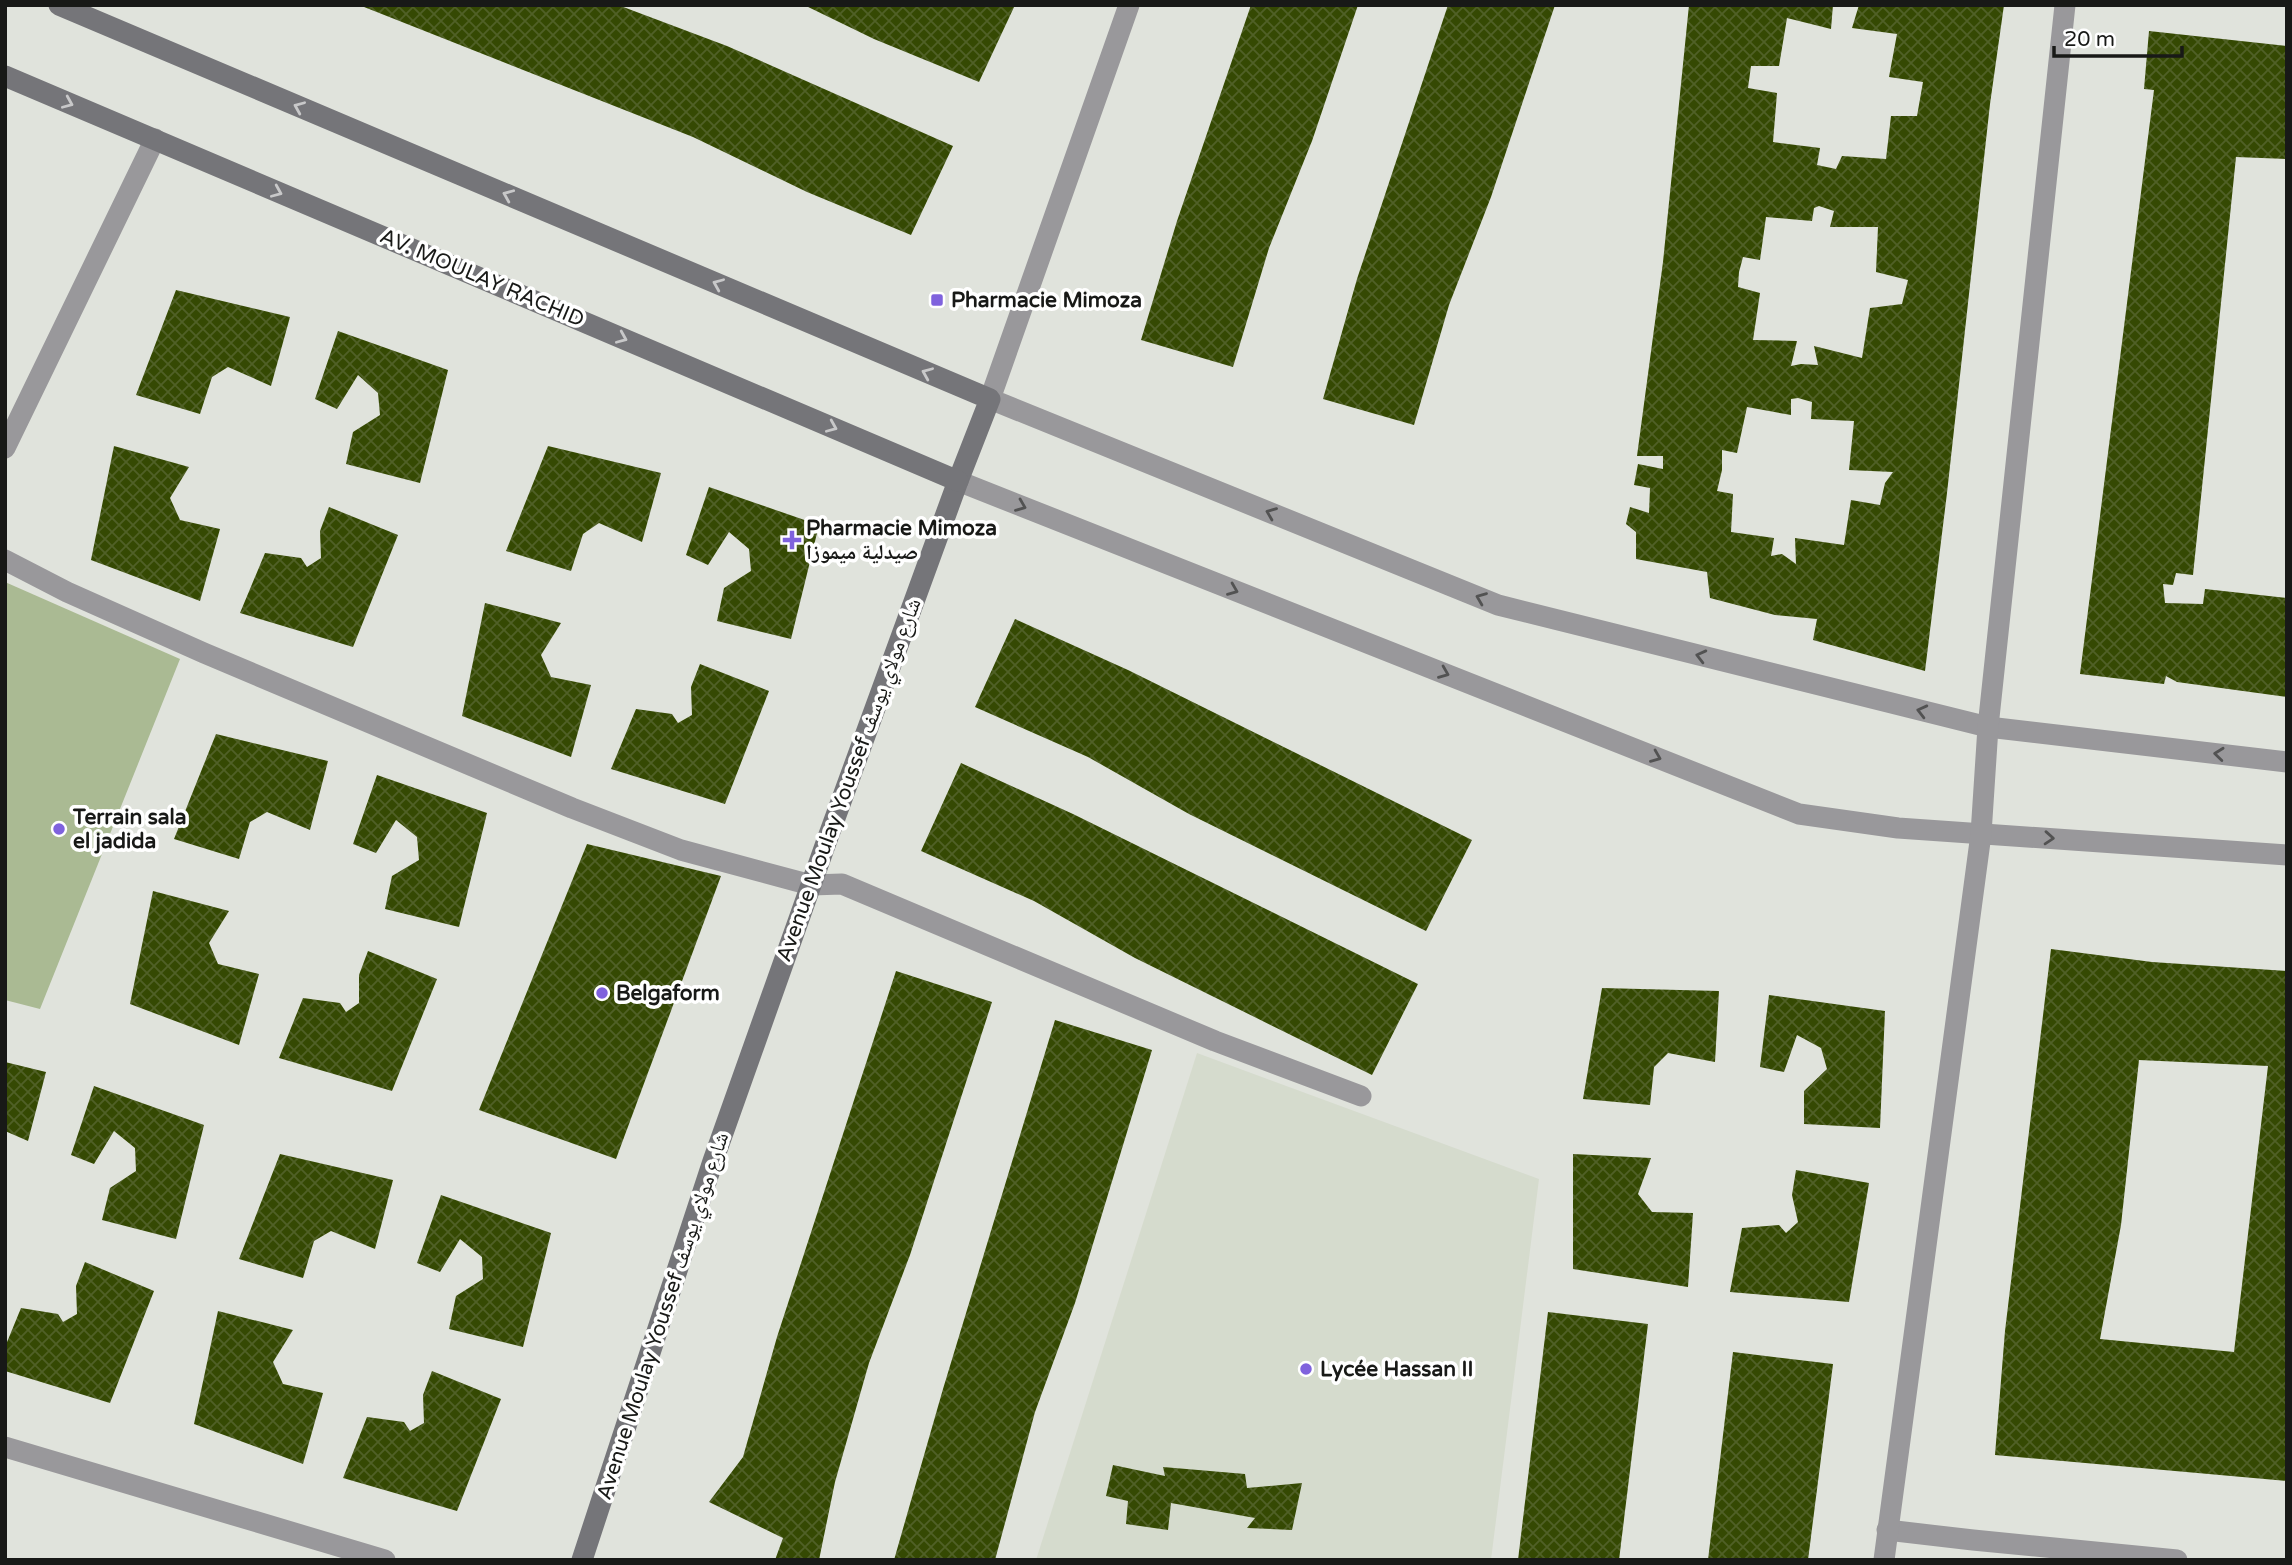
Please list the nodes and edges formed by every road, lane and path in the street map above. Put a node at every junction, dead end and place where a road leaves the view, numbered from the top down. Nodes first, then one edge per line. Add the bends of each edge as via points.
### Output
1 (59, 5) edge
2 (1129, 5) edge
3 (2066, 5) edge
4 (5, 76) edge
5 (155, 139) junction
6 (990, 399) junction
7 (5, 448) edge
8 (958, 481) junction
9 (5, 560) edge
10 (1988, 727) junction
11 (2287, 762) edge
12 (1981, 834) junction
13 (2287, 855) edge
14 (811, 885) junction
15 (1361, 1096) dead end
16 (5, 1447) edge
17 (1887, 1530) junction
18 (385, 1560) edge
19 (582, 1560) edge
20 (1884, 1560) edge
21 (2177, 1560) edge

6 -> 1 street
2 - 6 street, Avenue Moulay Youssef شارع مولاي يوسف
3 - 10 street
4 -> 5 street, AV. MOULAY RACHID
5 - 7 street
5 -> 8 street, AV. MOULAY RACHID
6 - 8 street, Avenue Moulay Youssef شارع مولاي يوسف
10 -> 6 street via 1498,605
8 -> 12 street via 1800,814
8 - 14 street, Avenue Moulay Youssef شارع مولاي يوسف
9 - 14 street via 204,653 572,808 681,850
11 -> 10 street
10 - 12 street
12 -> 13 street
12 - 17 street
14 - 15 street via 842,884 1215,1041
14 - 19 street, Avenue Moulay Youssef شارع مولاي يوسف via 713,1161
16 - 18 street
17 - 20 street
17 - 21 street

